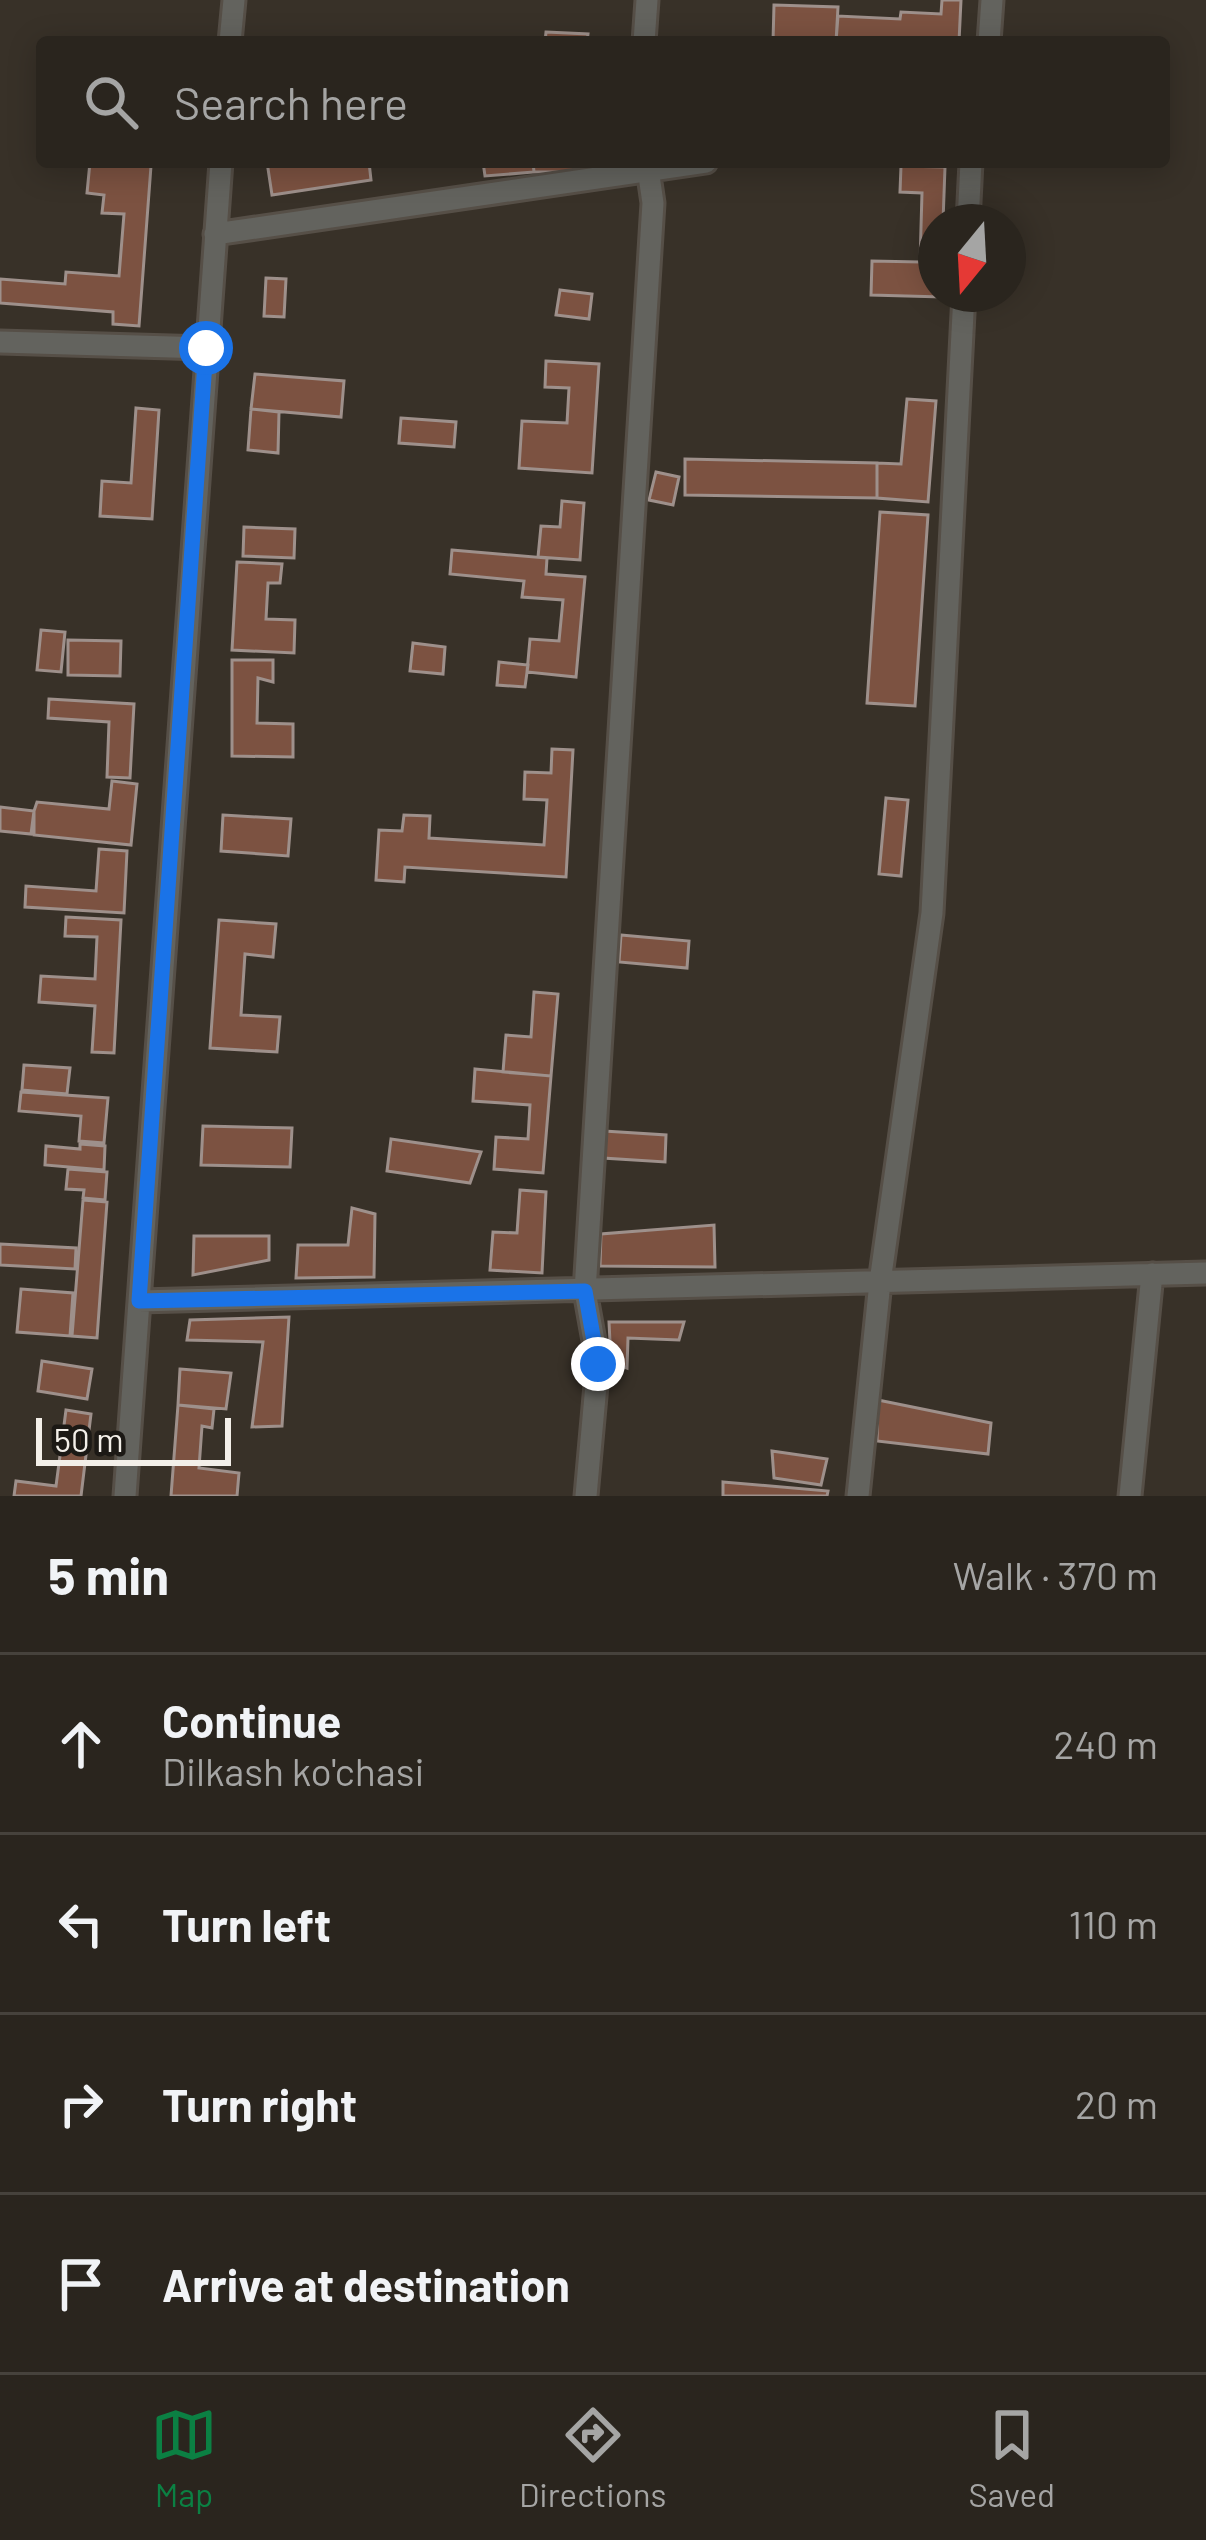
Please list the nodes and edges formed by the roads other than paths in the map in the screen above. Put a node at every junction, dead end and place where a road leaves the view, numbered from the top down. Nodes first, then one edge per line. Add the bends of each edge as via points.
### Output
1 (234, 0) edge
2 (646, 0) edge
3 (992, 0) edge
4 (231, 36) edge
5 (644, 36) edge
6 (989, 36) edge
7 (220, 168) edge
8 (643, 168) edge
9 (649, 168) edge
10 (971, 168) edge
11 (969, 204) edge
12 (215, 233) junction
13 (963, 312) edge
14 (0, 342) edge
15 (206, 348) junction
16 (1206, 1273) edge
17 (1152, 1274) junction
18 (880, 1282) junction
19 (585, 1291) junction
20 (139, 1301) junction
21 (125, 1496) edge
22 (586, 1496) edge
23 (858, 1496) edge
24 (1130, 1496) edge

1 - 4 street
2 - 5 street
3 - 6 street
7 - 12 street
8 - 12 street
9 - 19 street
10 - 11 street
12 - 15 street
13 - 18 street via 932,913
14 - 15 street
15 - 20 street
16 - 17 street
17 - 18 street
17 - 24 street
18 - 19 street
18 - 23 street
19 - 20 street
19 - 22 street via 598,1364
20 - 21 street

